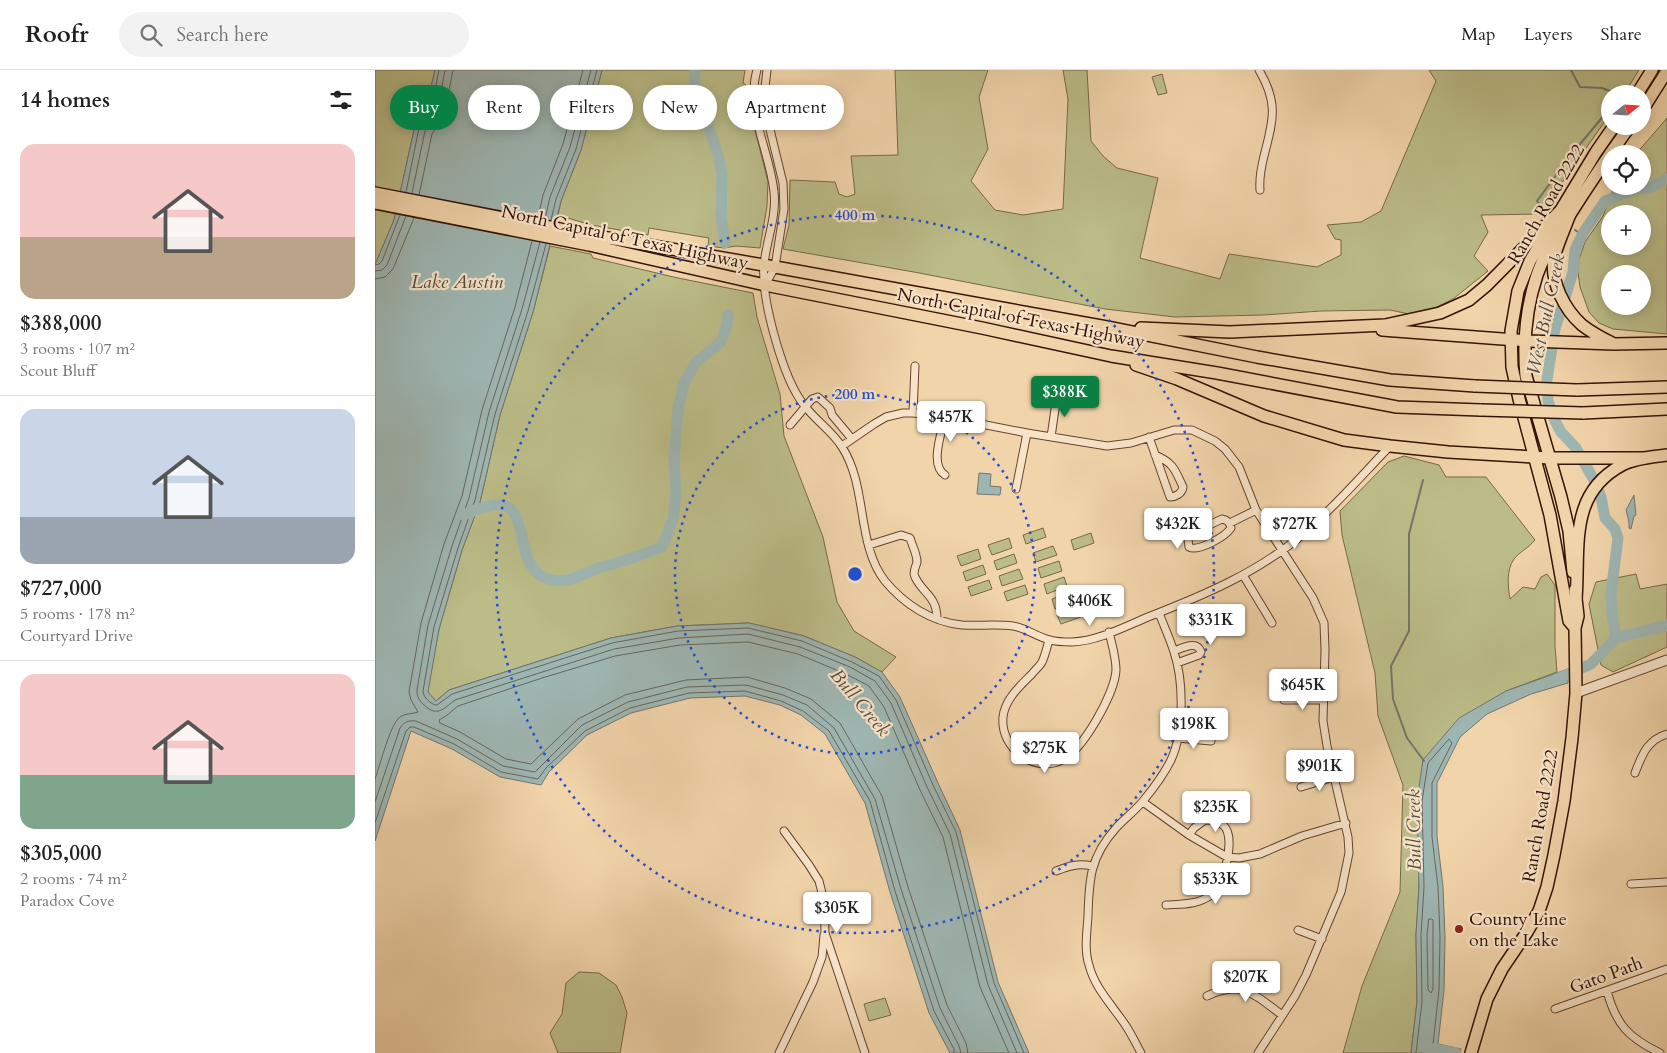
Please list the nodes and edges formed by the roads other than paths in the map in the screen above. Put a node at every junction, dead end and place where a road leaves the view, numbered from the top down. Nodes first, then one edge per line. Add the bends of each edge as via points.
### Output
1 (757, 70) edge
2 (767, 70) edge
3 (1259, 70) edge
4 (1652, 70) edge
5 (1667, 71) edge
6 (755, 85) edge
7 (765, 85) edge
8 (1643, 85) edge
9 (1651, 96) edge
10 (760, 130) edge
11 (770, 130) edge
12 (1608, 135) edge
13 (1601, 166) edge
14 (1260, 190) dead end
15 (375, 194) edge
16 (375, 203) edge
17 (1565, 213) junction
18 (590, 240) junction
19 (769, 266) junction
20 (765, 285) junction
21 (1107, 327) junction
22 (1341, 327) junction
23 (1511, 340) junction
24 (1527, 341) junction
25 (1667, 343) edge
26 (1614, 344) junction
27 (1111, 356) junction
28 (915, 366) dead end
29 (1667, 387) edge
30 (1057, 396) dead end
31 (805, 408) junction
32 (1667, 409) edge
33 (913, 413) junction
34 (945, 417) junction
35 (790, 425) dead end
36 (1027, 434) junction
37 (1051, 437) junction
38 (1149, 437) junction
39 (852, 439) junction
40 (842, 446) junction
41 (1390, 446) junction
42 (1155, 455) junction
43 (1667, 455) edge
44 (1534, 457) junction
45 (1555, 458) junction
46 (1643, 458) junction
47 (945, 475) dead end
48 (1016, 489) dead end
49 (1255, 510) junction
50 (1230, 523) junction
51 (869, 545) junction
52 (1282, 550) junction
53 (1243, 575) junction
54 (1576, 599) junction
55 (1159, 613) junction
56 (937, 619) junction
57 (1272, 623) dead end
58 (1575, 628) junction
59 (1109, 632) junction
60 (1049, 640) junction
61 (1174, 651) junction
62 (1667, 660) edge
63 (1177, 663) junction
64 (1575, 694) junction
65 (1284, 700) dead end
66 (1323, 700) junction
67 (1667, 734) edge
68 (1178, 738) junction
69 (1211, 741) dead end
70 (1635, 773) dead end
71 (1334, 777) junction
72 (1301, 787) dead end
73 (1143, 802) junction
74 (1346, 823) junction
75 (783, 831) dead end
76 (1189, 835) junction
77 (1227, 857) junction
78 (1092, 866) junction
79 (1056, 871) dead end
80 (1667, 882) edge
81 (1631, 884) dead end
82 (1166, 905) dead end
83 (1298, 930) dead end
84 (825, 933) junction
85 (1322, 939) junction
86 (1667, 970) edge
87 (1607, 991) junction
88 (1207, 996) dead end
89 (1555, 1010) dead end
90 (1283, 1015) junction
91 (779, 1053) edge
92 (865, 1053) edge
93 (1141, 1053) edge
94 (1258, 1053) edge
95 (1471, 1053) edge
96 (1660, 1053) edge

1 - 6 street
2 - 7 street
3 - 14 street via 1271,94 1273,110 1259,179
4 - 8 main road
5 - 9 main road
10 - 19 street via 775,195
11 - 19 street via 783,183 785,209
12 - 17 main road, Ranch Road 2222
13 - 17 main road, Ranch Road 2222
15 - 18 main road, North Capital of Texas Highway
16 - 18 main road, North Capital of Texas Highway
17 - 22 main road via 1469,300 1440,313 1410,321 1385,326
17 - 23 main road, Ranch Road 2222 via 1530,261 1518,291
17 - 24 main road, Ranch Road 2222 via 1537,274 1529,306
17 - 26 main road via 1554,258 1561,296 1574,317
18 - 19 main road, North Capital of Texas Highway
18 - 20 main road, North Capital of Texas Highway
19 - 20 street
19 - 20 street
19 - 21 main road, North Capital of Texas Highway
20 - 27 main road, North Capital of Texas Highway
20 - 31 street via 766,302 789,382
21 - 22 main road via 1230,332
21 - 29 main road, North Capital of Texas Highway, bridge via 1257,358 1390,380 1577,390
22 - 23 main road
23 - 24 main road
23 - 44 main road, Ranch Road 2222 via 1512,367
24 - 26 main road
24 - 45 main road, Ranch Road 2222 via 1527,376
25 - 26 main road
27 - 32 main road, North Capital of Texas Highway, bridge via 1397,407 1583,413
27 - 41 main road via 1177,379 1263,416 1344,440
28 - 33 street
30 - 37 street
31 - 35 street
31 - 39 street via 811,400 818,397 823,400 831,415
31 - 40 street
33 - 34 street
33 - 39 street via 887,418
34 - 36 street
34 - 47 street via 936,460 940,472
36 - 37 street
36 - 48 street
37 - 38 street via 1118,446
38 - 42 street
38 - 49 street via 1183,429 1193,430 1215,441 1239,467
39 - 40 street
40 - 51 street via 858,486
41 - 44 main road
41 - 52 street via 1318,521
42 - 42 street via 1173,466 1183,488 1173,497 1170,497
43 - 46 main road
44 - 45 main road
44 - 58 main road, Ranch Road 2222 via 1555,537 1569,620
45 - 46 main road
45 - 54 main road, Ranch Road 2222 via 1569,531
46 - 54 main road via 1623,464 1611,473 1586,501 1579,527
49 - 50 street
49 - 52 street
50 - 50 street via 1221,519 1190,534 1189,546 1199,548 1227,534
51 - 56 street via 884,579 914,608
51 - 56 street via 901,535 910,538 917,562 913,574 933,600
52 - 53 street
52 - 66 street via 1313,598 1324,623
53 - 55 street
53 - 57 street
54 - 58 main road, Ranch Road 2222 via 1578,616
55 - 59 street
55 - 61 street
56 - 60 street via 959,625 1014,626
58 - 64 main road, Ranch Road 2222
59 - 60 street via 1083,641
59 - 60 street via 1116,672 1106,703 1087,733 1063,760 1038,763 1016,752 1003,730 1003,717 1014,693 1041,663
61 - 63 street
61 - 63 street via 1193,645 1201,652
62 - 64 street
63 - 68 street
64 - 95 main road, Ranch Road 2222 via 1564,801 1547,887 1539,911 1487,999
65 - 66 street
66 - 71 street via 1323,721
67 - 70 street via 1647,746
68 - 69 street
68 - 73 street via 1171,760
71 - 72 street
71 - 74 street
73 - 76 street
73 - 78 street via 1116,828
74 - 77 street via 1302,836 1260,854
74 - 85 street via 1349,853 1345,875
75 - 84 street via 819,882 825,901
76 - 77 street
76 - 77 street via 1205,820 1218,822 1227,830
77 - 82 street via 1221,880 1211,895 1196,902
78 - 79 street via 1081,864
78 - 93 street via 1088,964 1100,990
80 - 81 street
83 - 85 street
84 - 91 street via 822,957 813,982
84 - 92 street
85 - 90 street
86 - 87 street, Gato Path
87 - 89 street, Gato Path
87 - 96 street via 1617,1018 1627,1032
88 - 90 street via 1219,990 1243,989
90 - 94 street

